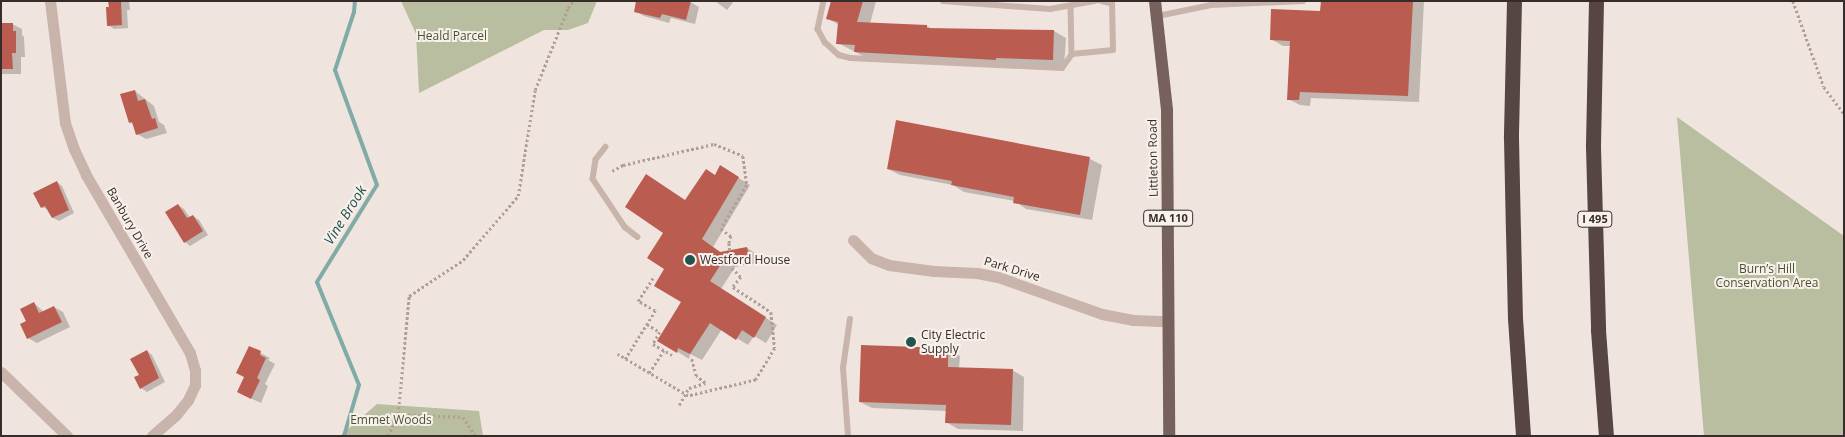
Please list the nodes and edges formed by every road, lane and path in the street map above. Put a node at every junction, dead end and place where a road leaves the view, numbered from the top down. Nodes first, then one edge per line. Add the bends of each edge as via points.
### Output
1 (50, 1) edge
2 (573, 1) edge
3 (824, 1) edge
4 (943, 1) edge
5 (1094, 1) edge
6 (1100, 1) edge
7 (1155, 1) edge
8 (1303, 1) edge
9 (1514, 1) edge
10 (1596, 1) edge
11 (1793, 1) edge
12 (1071, 6) junction
13 (1158, 16) junction
14 (1072, 54) junction
15 (1844, 114) edge
16 (606, 147) dead end
17 (612, 171) dead end
18 (638, 237) dead end
19 (853, 240) dead end
20 (654, 276) dead end
21 (850, 319) dead end
22 (1168, 321) junction
23 (647, 324) junction
24 (664, 350) junction
25 (617, 354) dead end
26 (672, 355) dead end
27 (691, 357) dead end
28 (625, 359) junction
29 (1, 372) edge
30 (649, 373) junction
31 (684, 394) junction
32 (678, 405) dead end
33 (398, 414) junction
34 (67, 436) edge
35 (152, 436) edge
36 (388, 436) edge
37 (476, 436) edge
38 (848, 436) edge
39 (1169, 436) edge
40 (1523, 436) edge
41 (1606, 436) edge

1 - 35 street, Banbury Drive via 66,122 74,149 190,353 195,370 196,385 188,400
2 - 33 path via 535,90 518,196 463,260 409,296
3 - 14 lane via 818,29 825,42 839,55 850,58 1062,68
4 - 12 lane via 1050,9
5 - 12 lane
6 - 14 lane via 1112,4 1113,50
7 - 13 main road, Littleton Road / MA 110
8 - 13 lane via 1211,5
9 - 40 highway via 1513,241
10 - 41 highway, I 495 via 1593,147 1598,330
11 - 15 path via 1824,87
12 - 14 lane
13 - 22 main road, Littleton Road / MA 110 via 1166,110
16 - 18 lane via 596,160 593,179 625,227
17 - 31 path via 623,165 714,144 743,156 748,185 721,229 731,236 732,268 740,277 733,287 771,312 775,348 756,380 688,396
19 - 22 street, Park Drive via 871,258 889,265 998,277 1102,314 1132,320
20 - 23 path via 638,301 654,312
21 - 38 lane via 843,368
22 - 39 main road, Littleton Road / MA 110
23 - 24 path via 660,332 653,344
23 - 28 path
24 - 26 path
24 - 30 path
25 - 28 path
27 - 31 path via 696,376 705,384 689,388
28 - 30 path
29 - 34 street
30 - 31 path
31 - 32 path
33 - 36 path
33 - 37 path via 463,417

